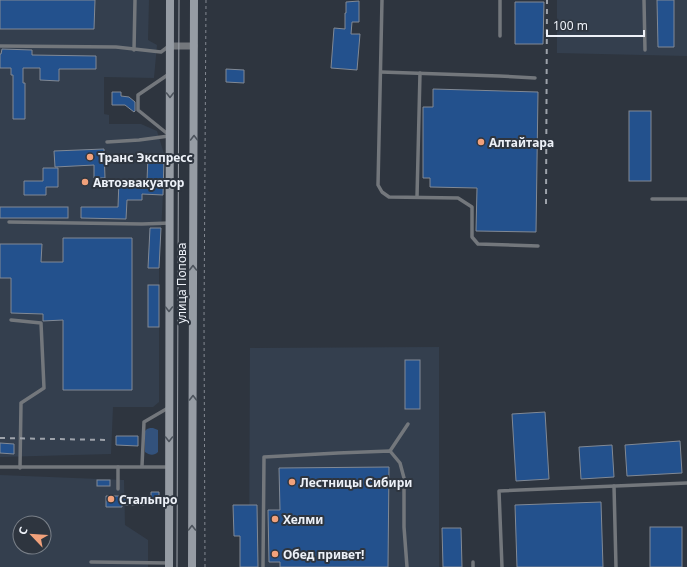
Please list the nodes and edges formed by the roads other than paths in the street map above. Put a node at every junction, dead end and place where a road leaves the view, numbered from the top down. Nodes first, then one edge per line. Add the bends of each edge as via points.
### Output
1 (135, 0) edge
2 (170, 0) edge
3 (194, 0) edge
4 (382, 0) edge
5 (500, 0) edge
6 (644, 0) edge
7 (500, 36) dead end
8 (0, 46) edge
9 (170, 46) junction
10 (194, 46) junction
11 (134, 50) junction
12 (645, 50) dead end
13 (381, 72) junction
14 (170, 73) junction
15 (420, 73) junction
16 (534, 78) dead end
17 (170, 136) junction
18 (107, 142) dead end
19 (418, 197) junction
20 (652, 199) dead end
21 (687, 199) edge
22 (9, 222) dead end
23 (170, 223) junction
24 (538, 246) dead end
25 (10, 320) dead end
26 (169, 407) junction
27 (408, 424) dead end
28 (390, 451) junction
29 (142, 466) junction
30 (0, 467) edge
31 (118, 467) junction
32 (169, 467) junction
33 (20, 468) junction
34 (687, 483) edge
35 (614, 486) junction
36 (118, 489) dead end
37 (91, 562) dead end
38 (473, 562) dead end
39 (169, 565) edge
40 (192, 567) edge
41 (263, 567) edge
42 (407, 567) edge
43 (473, 567) edge
44 (502, 567) edge
45 (616, 567) edge

1 - 11 lane
2 - 9 main road, улица Попова
3 - 10 main road, улица Попова
4 - 13 lane
5 - 7 lane
6 - 12 lane
8 - 11 lane via 116,47
9 - 10 street
9 - 11 lane via 161,52
9 - 14 main road, улица Попова
40 -> 10 main road, улица Попова
13 - 15 lane
13 - 19 lane via 378,185 389,197
14 -> 17 main road, улица Попова
14 - 17 lane via 138,95 138,110
15 - 16 lane
15 - 19 lane
17 - 18 lane
17 - 23 main road, улица Попова
19 - 24 lane via 458,198 472,207 472,237 478,244
20 - 21 lane
22 - 23 lane
23 -> 26 main road, улица Попова
25 - 33 lane via 41,323 44,388 20,403
26 - 29 lane via 144,422
26 -> 32 main road, улица Попова
27 - 28 lane
28 - 41 lane via 264,457
28 - 42 lane via 400,463 404,478
29 - 31 lane
29 - 32 lane
30 - 33 lane
31 - 33 lane
31 - 36 lane
32 - 39 main road, улица Попова
34 - 35 lane
35 - 44 lane via 499,491
35 - 45 lane
37 - 39 lane
38 - 43 lane

